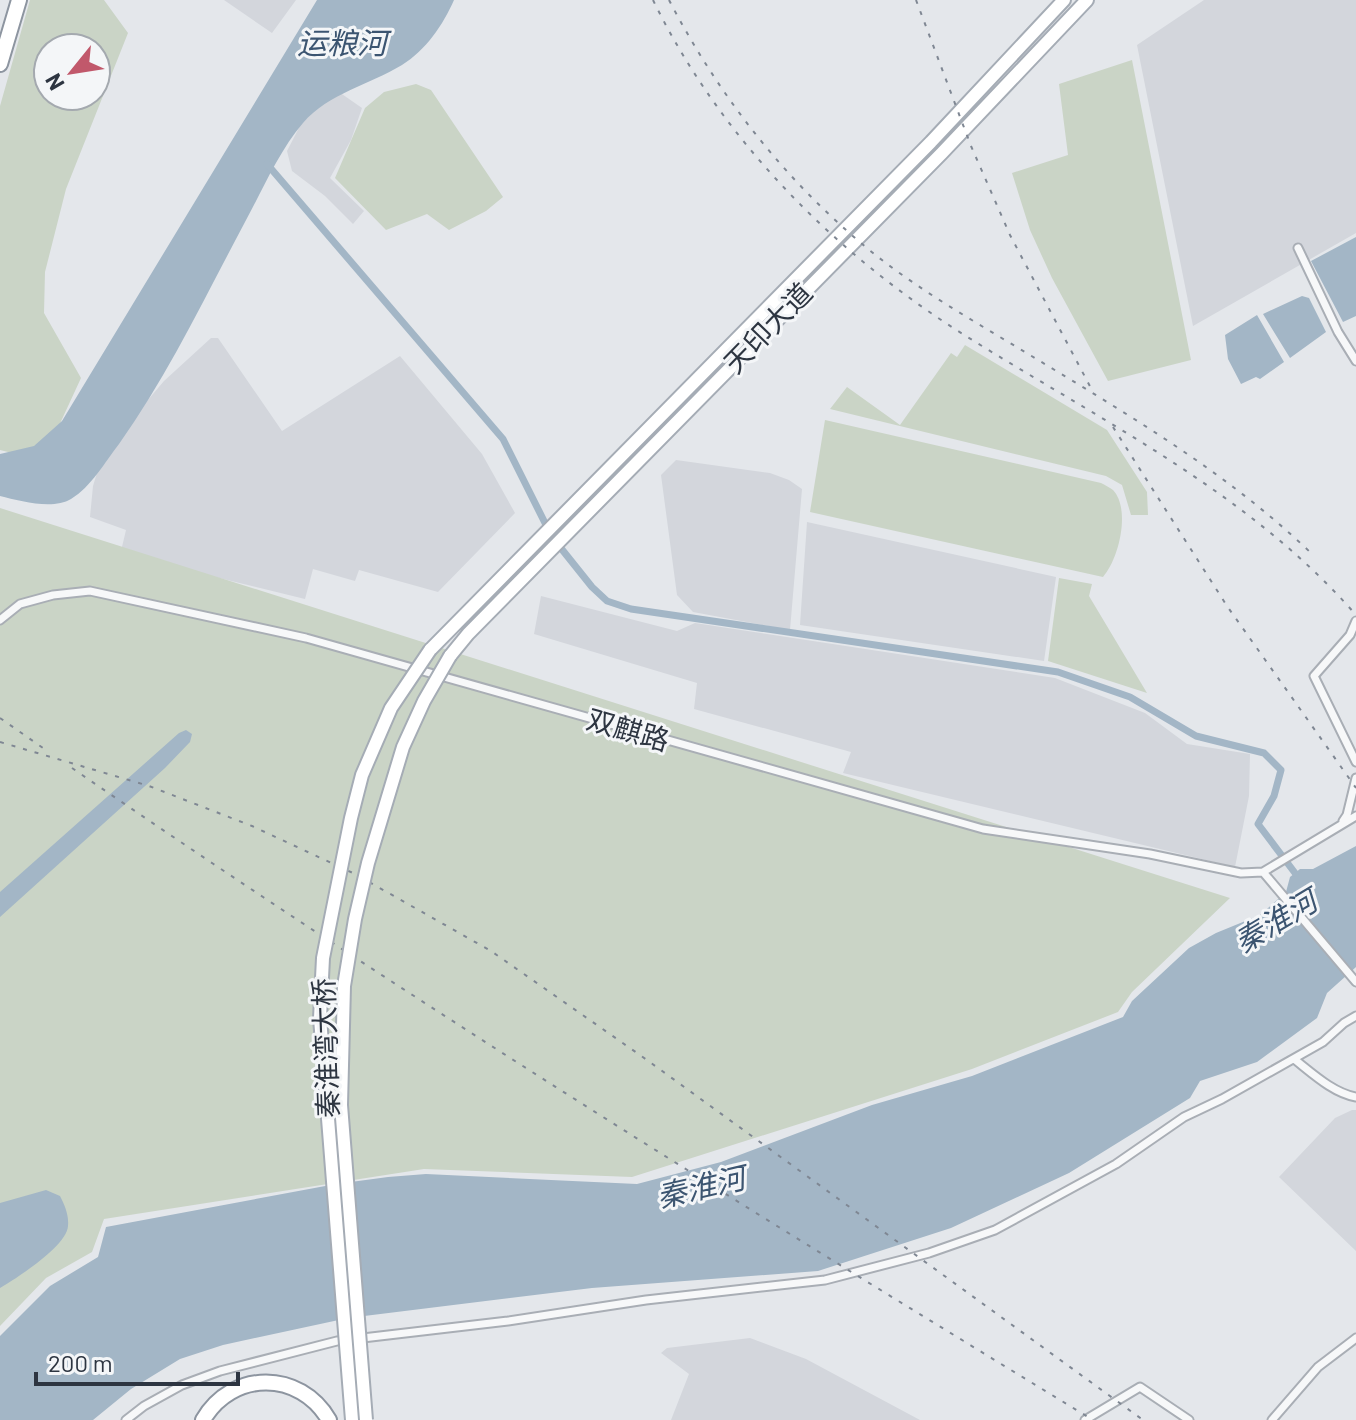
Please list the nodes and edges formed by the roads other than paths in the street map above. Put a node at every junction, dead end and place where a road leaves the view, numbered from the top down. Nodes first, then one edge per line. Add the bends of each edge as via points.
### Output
1 (19, 0) edge
2 (1064, 0) edge
3 (1087, 0) edge
4 (0, 64) edge
5 (1298, 248) dead end
6 (1356, 361) edge
7 (0, 620) edge
8 (1356, 621) edge
9 (430, 650) joint
10 (450, 656) joint
11 (1356, 762) edge
12 (1356, 778) edge
13 (1356, 816) edge
14 (1339, 826) junction
15 (1263, 872) junction
16 (1356, 981) edge
17 (1356, 1016) edge
18 (1294, 1059) junction
19 (1356, 1097) edge
20 (1356, 1338) edge
21 (126, 1420) edge
22 (203, 1420) edge
23 (329, 1420) edge
24 (352, 1420) edge
25 (366, 1420) edge
26 (1085, 1420) edge
27 (1189, 1420) edge
28 (1272, 1420) edge

1 - 4 highway
2 - 9 main road, 天印大道
3 - 10 main road, 天印大道
5 - 6 street
7 - 15 street, 双麒路 via 20,604 90,591 306,638 983,829 1241,873
8 - 11 street via 1314,676
9 - 24 main road, 秦淮湾大桥, bridge via 391,708 362,775 323,958 320,1018
10 - 25 main road, 秦淮湾大桥, bridge via 413,723 394,775 364,877 344,986 341,1105
12 - 14 street
13 - 14 street
14 - 15 street
15 - 16 street
17 - 18 street
18 - 19 street
18 - 21 street via 1184,1117 1116,1164 1020,1217 929,1253 825,1280 337,1341 182,1385
20 - 28 street via 1318,1367
22 - 23 highway via 228,1393 264,1382 300,1390
26 - 27 street via 1140,1387

